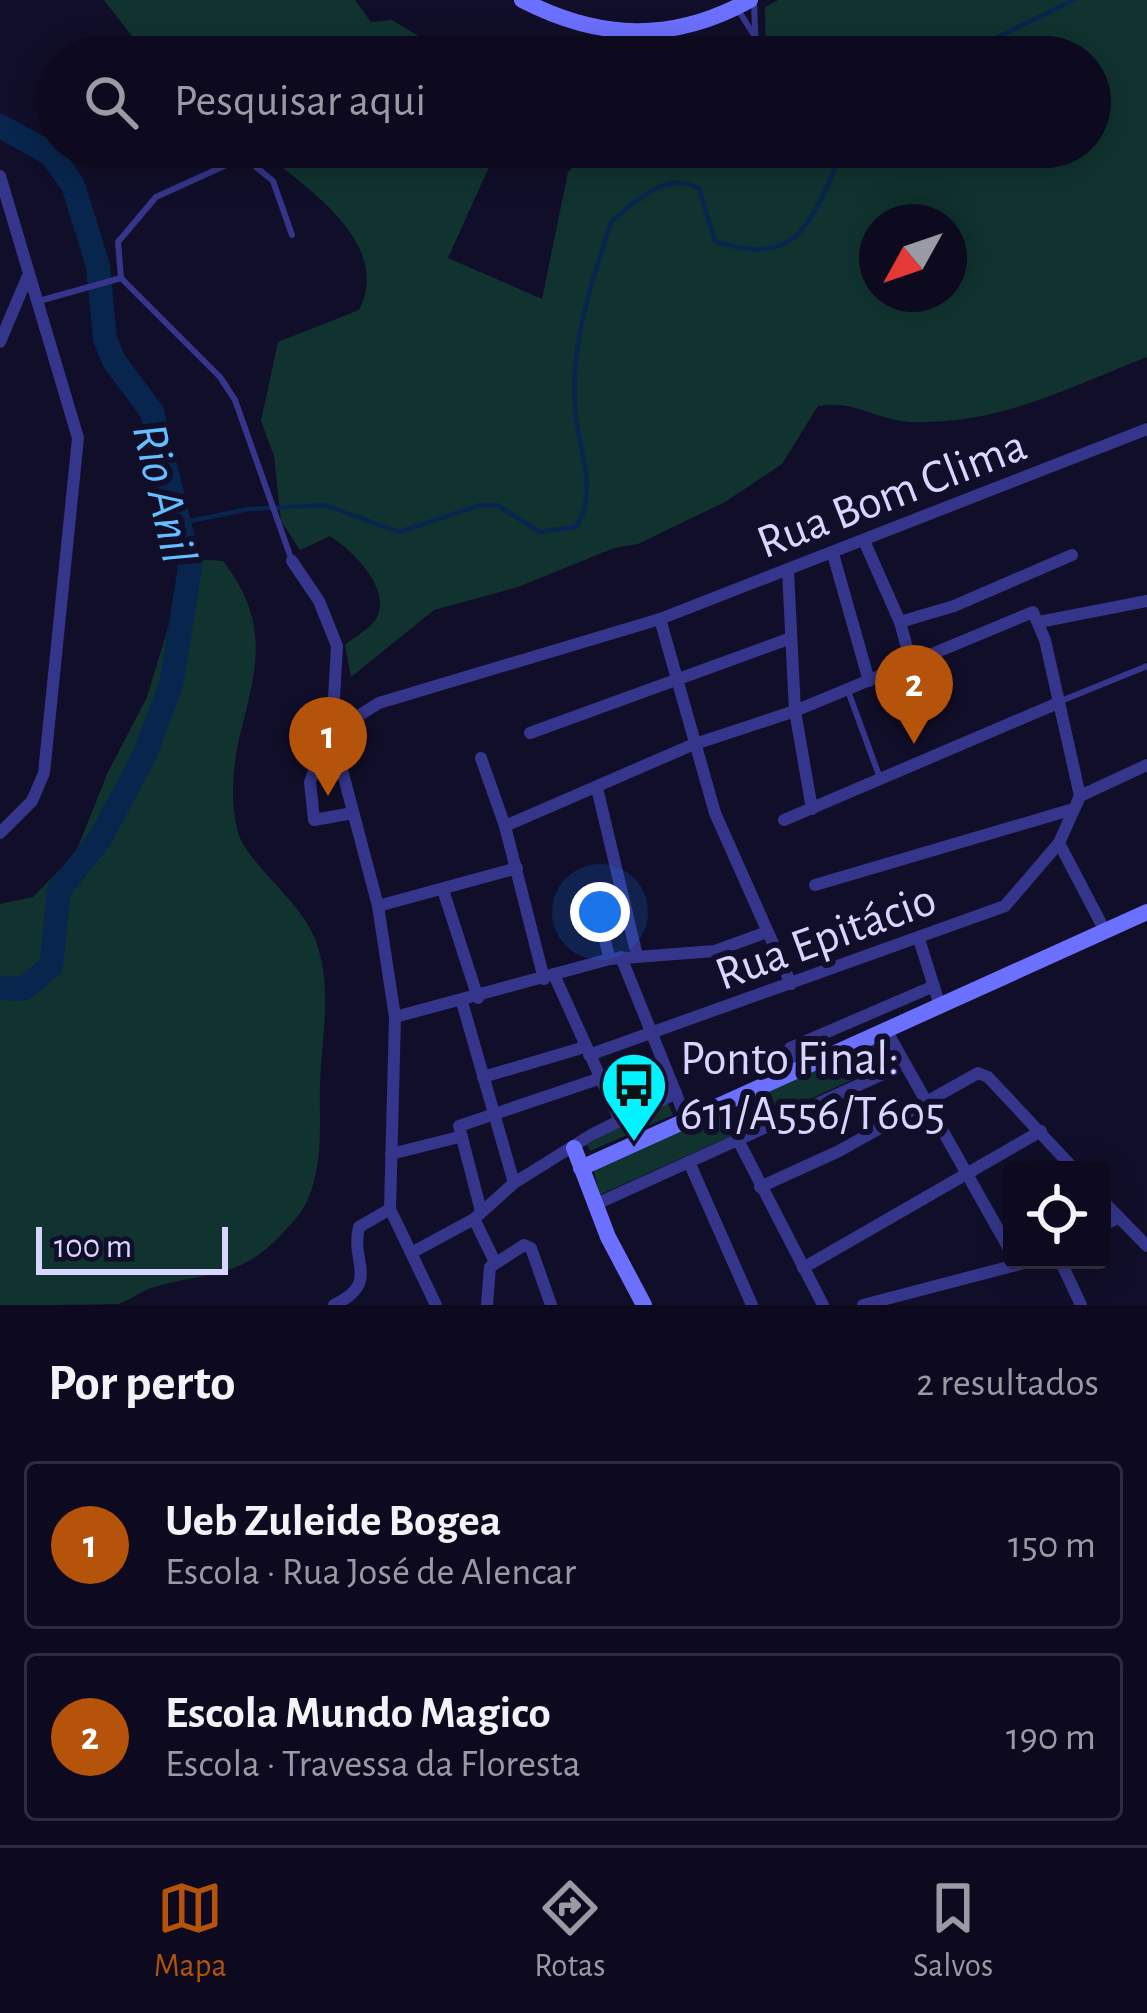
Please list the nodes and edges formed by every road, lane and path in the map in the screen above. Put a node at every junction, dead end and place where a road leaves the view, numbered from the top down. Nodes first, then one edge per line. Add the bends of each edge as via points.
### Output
1 (522, 0) edge
2 (746, 2) edge
3 (756, 36) edge
4 (756, 36) edge
5 (220, 168) edge
6 (257, 168) edge
7 (0, 176) edge
8 (292, 235) dead end
9 (28, 277) junction
10 (121, 278) junction
11 (36, 302) junction
12 (0, 341) edge
13 (1147, 429) edge
14 (865, 543) junction
15 (833, 554) junction
16 (1072, 555) dead end
17 (292, 561) joint
18 (788, 571) junction
19 (1147, 602) edge
20 (660, 620) junction
21 (900, 622) junction
22 (1040, 622) junction
23 (791, 638) junction
24 (911, 663) junction
25 (1147, 666) edge
26 (675, 680) junction
27 (869, 681) junction
28 (847, 691) junction
29 (1058, 703) junction
30 (795, 711) junction
31 (332, 732) junction
32 (530, 734) dead end
33 (692, 745) junction
34 (481, 758) dead end
35 (1147, 765) edge
36 (880, 778) junction
37 (598, 788) junction
38 (1080, 796) junction
39 (812, 809) junction
40 (1070, 810) junction
41 (353, 813) junction
42 (503, 820) junction
43 (784, 820) dead end
44 (0, 833) edge
45 (1059, 843) junction
46 (517, 868) junction
47 (815, 885) dead end
48 (443, 890) junction
49 (378, 906) junction
50 (1147, 912) edge
51 (598, 916) dead end
52 (1106, 931) junction
53 (766, 932) junction
54 (919, 939) junction
55 (637, 956) junction
56 (615, 958) junction
57 (549, 978) junction
58 (790, 984) junction
59 (934, 986) junction
60 (478, 998) junction
61 (462, 1002) junction
62 (940, 1006) junction
63 (395, 1017) junction
64 (850, 1022) junction
65 (649, 1030) junction
66 (886, 1030) junction
67 (859, 1043) junction
68 (587, 1051) junction
69 (905, 1064) junction
70 (799, 1070) junction
71 (483, 1077) junction
72 (601, 1078) junction
73 (676, 1093) junction
74 (740, 1096) junction
75 (928, 1100) junction
76 (492, 1114) junction
77 (687, 1120) junction
78 (620, 1121) junction
79 (1041, 1131) junction
80 (756, 1132) junction
81 (459, 1137) junction
82 (738, 1140) junction
83 (574, 1148) junction
84 (391, 1154) junction
85 (1067, 1161) edge
86 (689, 1162) junction
87 (581, 1168) junction
88 (970, 1176) junction
89 (514, 1183) junction
90 (760, 1187) junction
91 (594, 1205) junction
92 (390, 1209) junction
93 (1111, 1210) edge
94 (478, 1215) junction
95 (1118, 1218) junction
96 (1111, 1222) edge
97 (1003, 1238) edge
98 (1147, 1246) edge
99 (413, 1252) junction
100 (495, 1262) junction
101 (1003, 1264) edge
102 (803, 1268) junction
103 (1064, 1269) edge
104 (334, 1305) edge
105 (436, 1305) edge
106 (487, 1305) edge
107 (551, 1305) edge
108 (644, 1305) edge
109 (752, 1305) edge
110 (824, 1305) edge
111 (863, 1305) edge
112 (1081, 1305) edge

1 - 2 street via 639,35
2 - 3 lane
2 - 4 lane
5 - 10 lane via 156,197 118,242
6 - 8 lane via 273,182
7 - 9 street
9 - 11 street
9 - 12 street
10 - 11 lane
10 - 17 lane via 235,400
11 - 44 street via 72,412 79,467 44,773 32,801
13 - 14 street, Rua Bom Clima
14 - 15 street, Rua Bom Clima
14 - 21 street
15 - 18 street, Rua Bom Clima
15 - 27 street
16 - 21 street
17 - 31 street via 337,646
18 - 20 street, Rua Bom Clima
18 - 23 street
19 - 22 street
20 - 26 street
20 - 31 street, Rua Bom Clima via 398,695
21 - 24 street
22 - 24 street via 1027,612
22 - 29 street
23 - 26 street
23 - 30 street
24 - 27 street
25 - 29 lane
26 - 32 street
26 - 33 street
27 - 28 street
28 - 30 street
28 - 36 lane
29 - 36 street
29 - 38 street
30 - 33 street
30 - 39 street
31 - 41 street
31 - 41 street via 310,782 311,816 321,822
33 - 37 street
33 - 53 street via 734,868
34 - 42 street
35 - 38 street
36 - 39 street
37 - 42 street
37 - 55 street
38 - 40 street
39 - 43 street
40 - 45 street
40 - 47 street
41 - 49 street
42 - 46 street
45 - 52 street
45 - 54 street, Rua Epitácio via 1005,906
46 - 48 street
46 - 57 street
48 - 49 street
48 - 60 street
49 - 63 street
50 - 52 street
51 - 56 street
52 - 62 street
53 - 55 street via 715,952
53 - 58 street
54 - 58 street, Rua Epitácio
54 - 59 street
55 - 56 street
56 - 57 street
56 - 65 street
57 - 60 street
57 - 68 street
58 - 65 street, Rua Epitácio
59 - 62 street
59 - 64 street
60 - 61 street
61 - 63 street
61 - 71 street
62 - 66 street
63 - 84 street
64 - 67 street
64 - 70 street via 790,1048
65 - 68 street, Rua Epitácio
65 - 73 street
66 - 67 street
66 - 69 street
67 - 70 street
68 - 71 street, Rua Epitácio
68 - 72 street
69 - 75 street
69 - 80 street
70 - 74 street
71 - 76 street
72 - 76 street
72 - 78 street
73 - 77 street
73 - 78 street
74 - 77 street
74 - 80 street
75 - 79 street via 982,1073
75 - 88 street
75 - 90 street
76 - 81 street via 460,1124
76 - 89 street
77 - 87 street
78 - 83 street
79 - 85 street
79 - 88 street
80 - 82 street
81 - 84 street
81 - 94 street
82 - 86 street
82 - 90 street
83 - 87 street
83 - 89 street
84 - 92 street
86 - 91 street
86 - 109 street
87 - 91 street
88 - 97 street
88 - 102 street
89 - 94 street
90 - 102 street
91 - 108 street
92 - 99 street
92 - 104 street via 359,1227 360,1282
93 - 95 street
94 - 99 street
94 - 100 street
95 - 96 street
95 - 98 street
99 - 105 street
100 - 106 street
100 - 107 street via 531,1248
101 - 111 street
102 - 110 street
103 - 112 street

